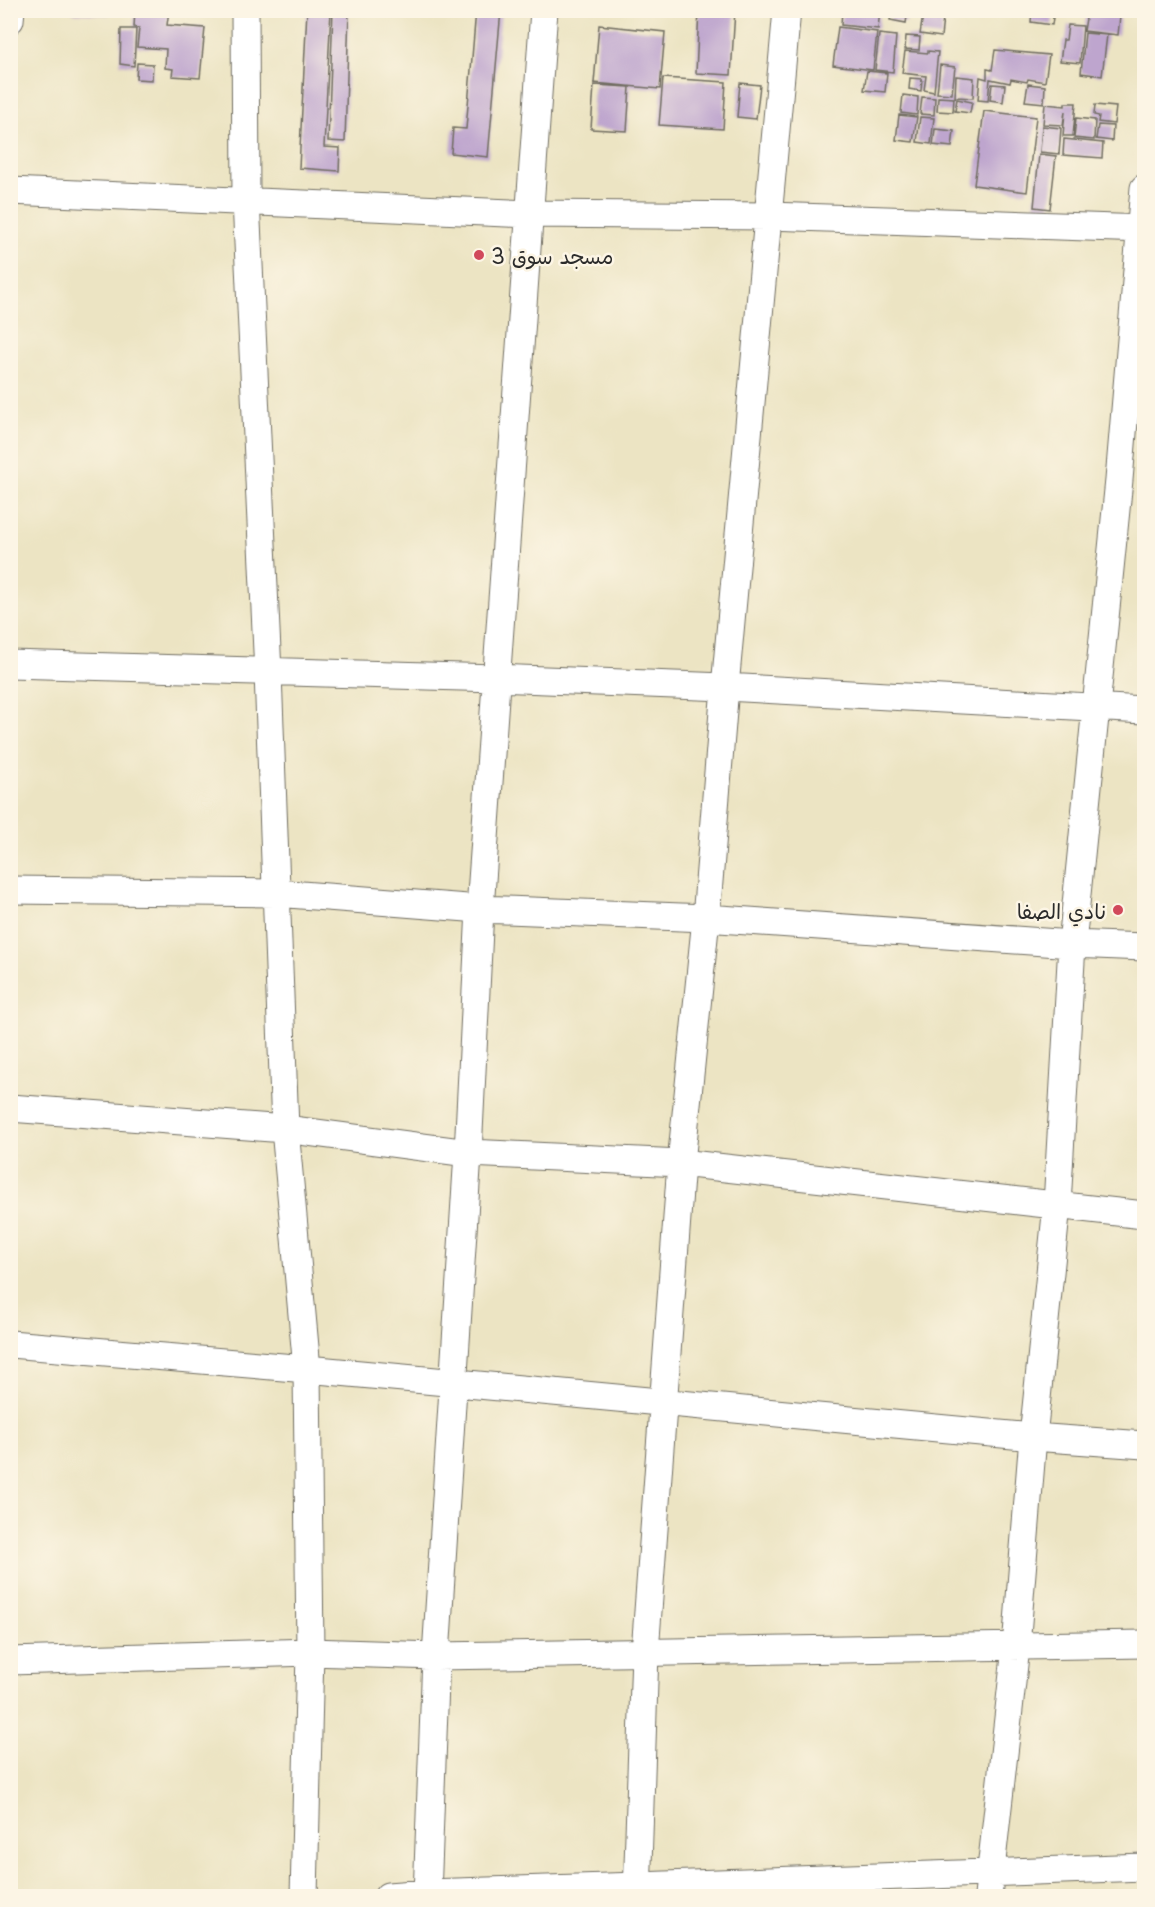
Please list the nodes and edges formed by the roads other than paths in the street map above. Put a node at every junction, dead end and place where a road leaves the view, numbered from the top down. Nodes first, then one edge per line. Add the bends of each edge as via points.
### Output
1 (11, 10) edge
2 (246, 10) edge
3 (544, 10) edge
4 (787, 10) edge
5 (10, 20) edge
6 (1144, 188) edge
7 (10, 191) edge
8 (246, 200) junction
9 (531, 214) junction
10 (769, 216) junction
11 (1143, 228) edge
12 (10, 664) edge
13 (268, 673) junction
14 (496, 678) junction
15 (725, 687) junction
16 (1094, 708) junction
17 (1144, 710) edge
18 (10, 890) edge
19 (276, 892) junction
20 (480, 909) junction
21 (706, 918) junction
22 (1072, 944) junction
23 (1144, 947) edge
24 (10, 1108) edge
25 (285, 1129) junction
26 (468, 1153) junction
27 (681, 1163) junction
28 (1057, 1205) junction
29 (1144, 1215) edge
30 (10, 1344) edge
31 (307, 1369) junction
32 (454, 1382) junction
33 (664, 1403) junction
34 (1033, 1437) junction
35 (1144, 1445) edge
36 (1144, 1644) edge
37 (1016, 1647) junction
38 (310, 1652) junction
39 (645, 1652) junction
40 (436, 1656) junction
41 (10, 1661) edge
42 (1144, 1866) edge
43 (990, 1884) edge
44 (637, 1891) edge
45 (427, 1894) edge
46 (304, 1896) edge
47 (388, 1896) edge

1 - 5 street
2 - 8 street
3 - 9 street
4 - 10 street
6 - 11 street
7 - 8 street
8 - 9 street
8 - 13 street
9 - 10 street
9 - 14 street
10 - 11 street
10 - 15 street
11 - 16 street
12 - 13 street
13 - 14 street
13 - 19 street
14 - 15 street
14 - 20 street
15 - 16 street
15 - 21 street
16 - 17 street
16 - 22 street
18 - 19 street
19 - 20 street
19 - 25 street
20 - 21 street
20 - 26 street
21 - 22 street
21 - 27 street
22 - 23 street
22 - 28 street
24 - 25 street
25 - 26 street
25 - 31 street
26 - 27 street
26 - 32 street
27 - 28 street
27 - 33 street
28 - 29 street
28 - 34 street
30 - 31 street
31 - 32 street
31 - 38 street
32 - 33 street
32 - 40 street
33 - 34 street
33 - 39 street
34 - 35 street
34 - 37 street
36 - 37 street
37 - 39 street
37 - 43 street
38 - 40 street
38 - 41 street
38 - 46 street
39 - 40 street
39 - 44 street
40 - 45 street
42 - 43 street
43 - 44 street
44 - 45 street
45 - 47 street

